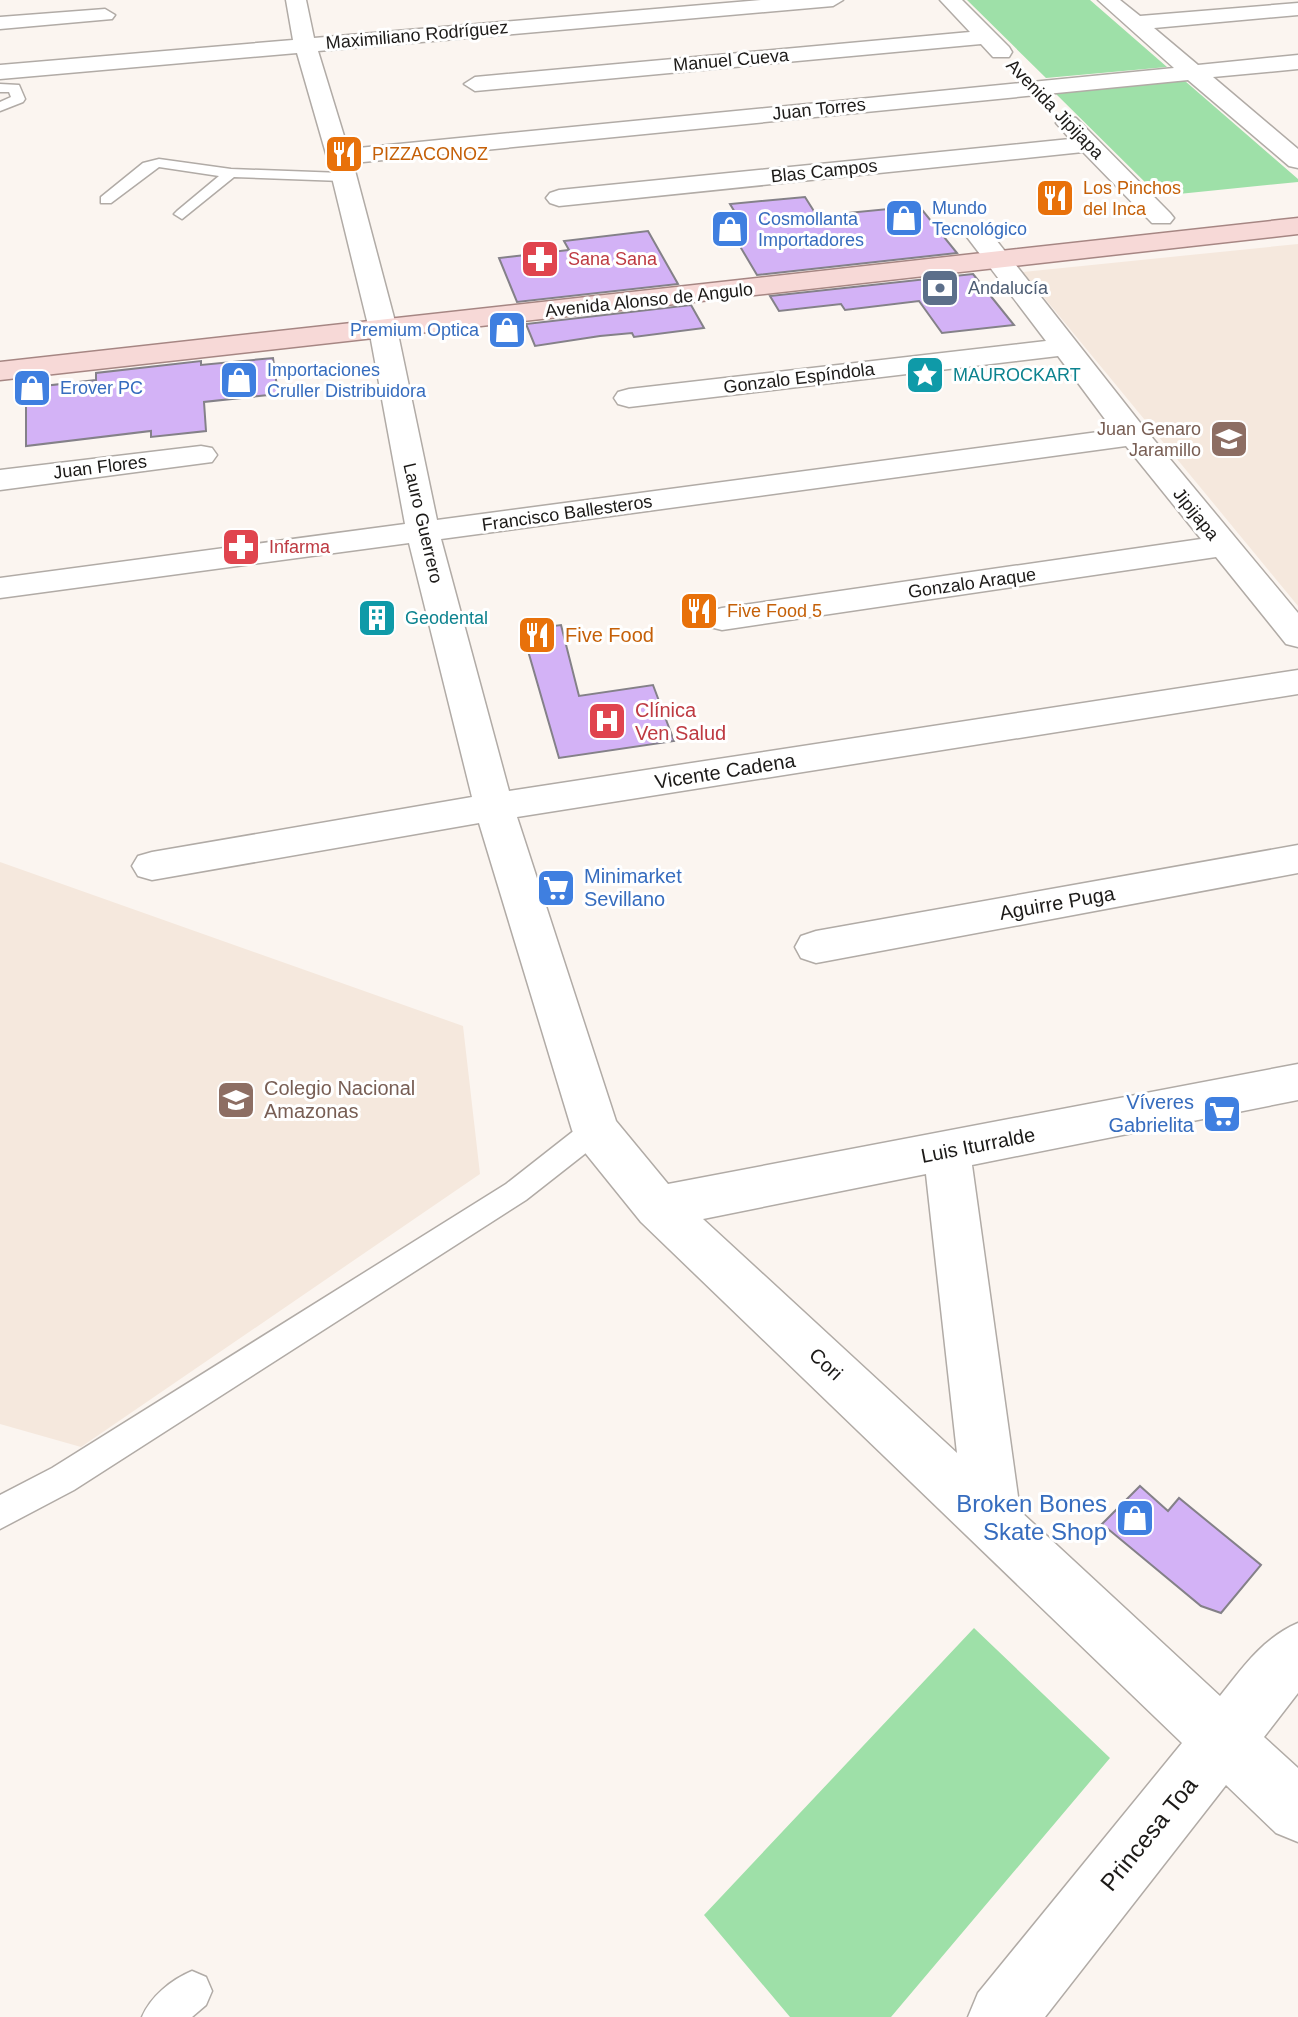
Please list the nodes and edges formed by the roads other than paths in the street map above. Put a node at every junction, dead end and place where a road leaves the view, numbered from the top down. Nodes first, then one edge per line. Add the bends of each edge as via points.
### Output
1 (296, 0) edge
2 (833, 0) edge
3 (950, 0) edge
4 (1108, 0) edge
5 (1298, 9) edge
6 (105, 15) dead end
7 (0, 23) edge
8 (1135, 23) junction
9 (987, 37) junction
10 (305, 45) junction
11 (1298, 62) edge
12 (0, 72) edge
13 (1193, 73) junction
14 (475, 84) dead end
15 (0, 88) edge
16 (1035, 88) junction
17 (0, 107) edge
18 (1285, 125) dead end
19 (1259, 128) junction
20 (1089, 144) junction
21 (1298, 161) edge
22 (341, 167) junction
23 (231, 173) junction
24 (559, 198) dead end
25 (106, 200) dead end
26 (1298, 201) edge
27 (182, 214) dead end
28 (1161, 218) junction
29 (1298, 226) edge
30 (989, 249) junction
31 (380, 316) junction
32 (186, 323) dead end
33 (1064, 347) junction
34 (0, 371) edge
35 (629, 398) dead end
36 (1134, 436) junction
37 (201, 455) dead end
38 (0, 480) edge
39 (423, 532) junction
40 (1223, 546) junction
41 (0, 588) edge
42 (722, 619) dead end
43 (1298, 636) edge
44 (1298, 682) edge
45 (494, 807) junction
46 (1298, 859) edge
47 (152, 866) dead end
48 (816, 947) dead end
49 (1298, 1082) edge
50 (595, 1130) junction
51 (947, 1152) junction
52 (658, 1207) junction
53 (0, 1513) edge
54 (993, 1521) junction
55 (1298, 1653) edge
56 (1224, 1741) junction
57 (1298, 1811) edge
58 (192, 1991) dead end
59 (162, 2017) edge
60 (1002, 2017) edge

1 - 10 street, Lauro Guerrero
2 - 10 street, Maximiliano Rodríguez
3 - 9 street, Avenida Jipijapa
4 - 8 street
5 - 8 street
6 - 7 street
8 - 13 street
9 - 14 street, Manuel Cueva
9 - 16 street, Avenida Jipijapa
10 - 12 street, Maximiliano Rodríguez
10 - 22 street, Lauro Guerrero
11 - 13 street, Juan Torres
13 - 16 street, Juan Torres
13 - 19 street
15 - 17 lane via 14,88 18,99
16 - 20 street, Avenida Jipijapa
16 - 22 street, Juan Torres
18 - 19 street
19 - 21 street
20 - 24 street, Blas Campos
20 - 28 street, Avenida Jipijapa
22 - 23 lane
22 - 31 street, Lauro Guerrero
23 - 25 lane via 159,163
23 - 27 lane
26 - 28 main road, Avenida Alonso de Angulo
28 - 30 main road, Avenida Alonso de Angulo
29 - 30 main road, Avenida Alonso de Angulo
30 - 31 main road, Avenida Alonso de Angulo
30 - 33 street, Jipijapa
31 - 32 main road, Avenida Alonso de Angulo
31 - 34 main road, Avenida Alonso de Angulo
31 - 39 street, Lauro Guerrero
33 - 35 street, Gonzalo Espíndola
33 - 36 street, Jipijapa
36 - 39 street, Francisco Ballesteros
36 - 40 street, Jipijapa
37 - 38 street, Juan Flores
39 - 41 street, Francisco Ballesteros
39 - 45 street, Lauro Guerrero
40 - 42 street, Gonzalo Araque
40 - 43 street, Jipijapa
44 - 45 street, Vicente Cadena
45 - 47 street, Vicente Cadena
45 - 50 street, Lauro Guerrero
46 - 48 street, Aguirre Puga
49 - 51 street, Luis Iturralde
50 - 52 street, Lauro Guerrero
50 - 53 lane via 516,1192 63,1479
51 - 52 street, Luis Iturralde
51 - 54 street
52 - 54 street, Cori
54 - 56 street, Cori
55 - 56 street, Princesa Toa
56 - 57 street, Cori
56 - 60 street, Princesa Toa
58 - 59 lane

